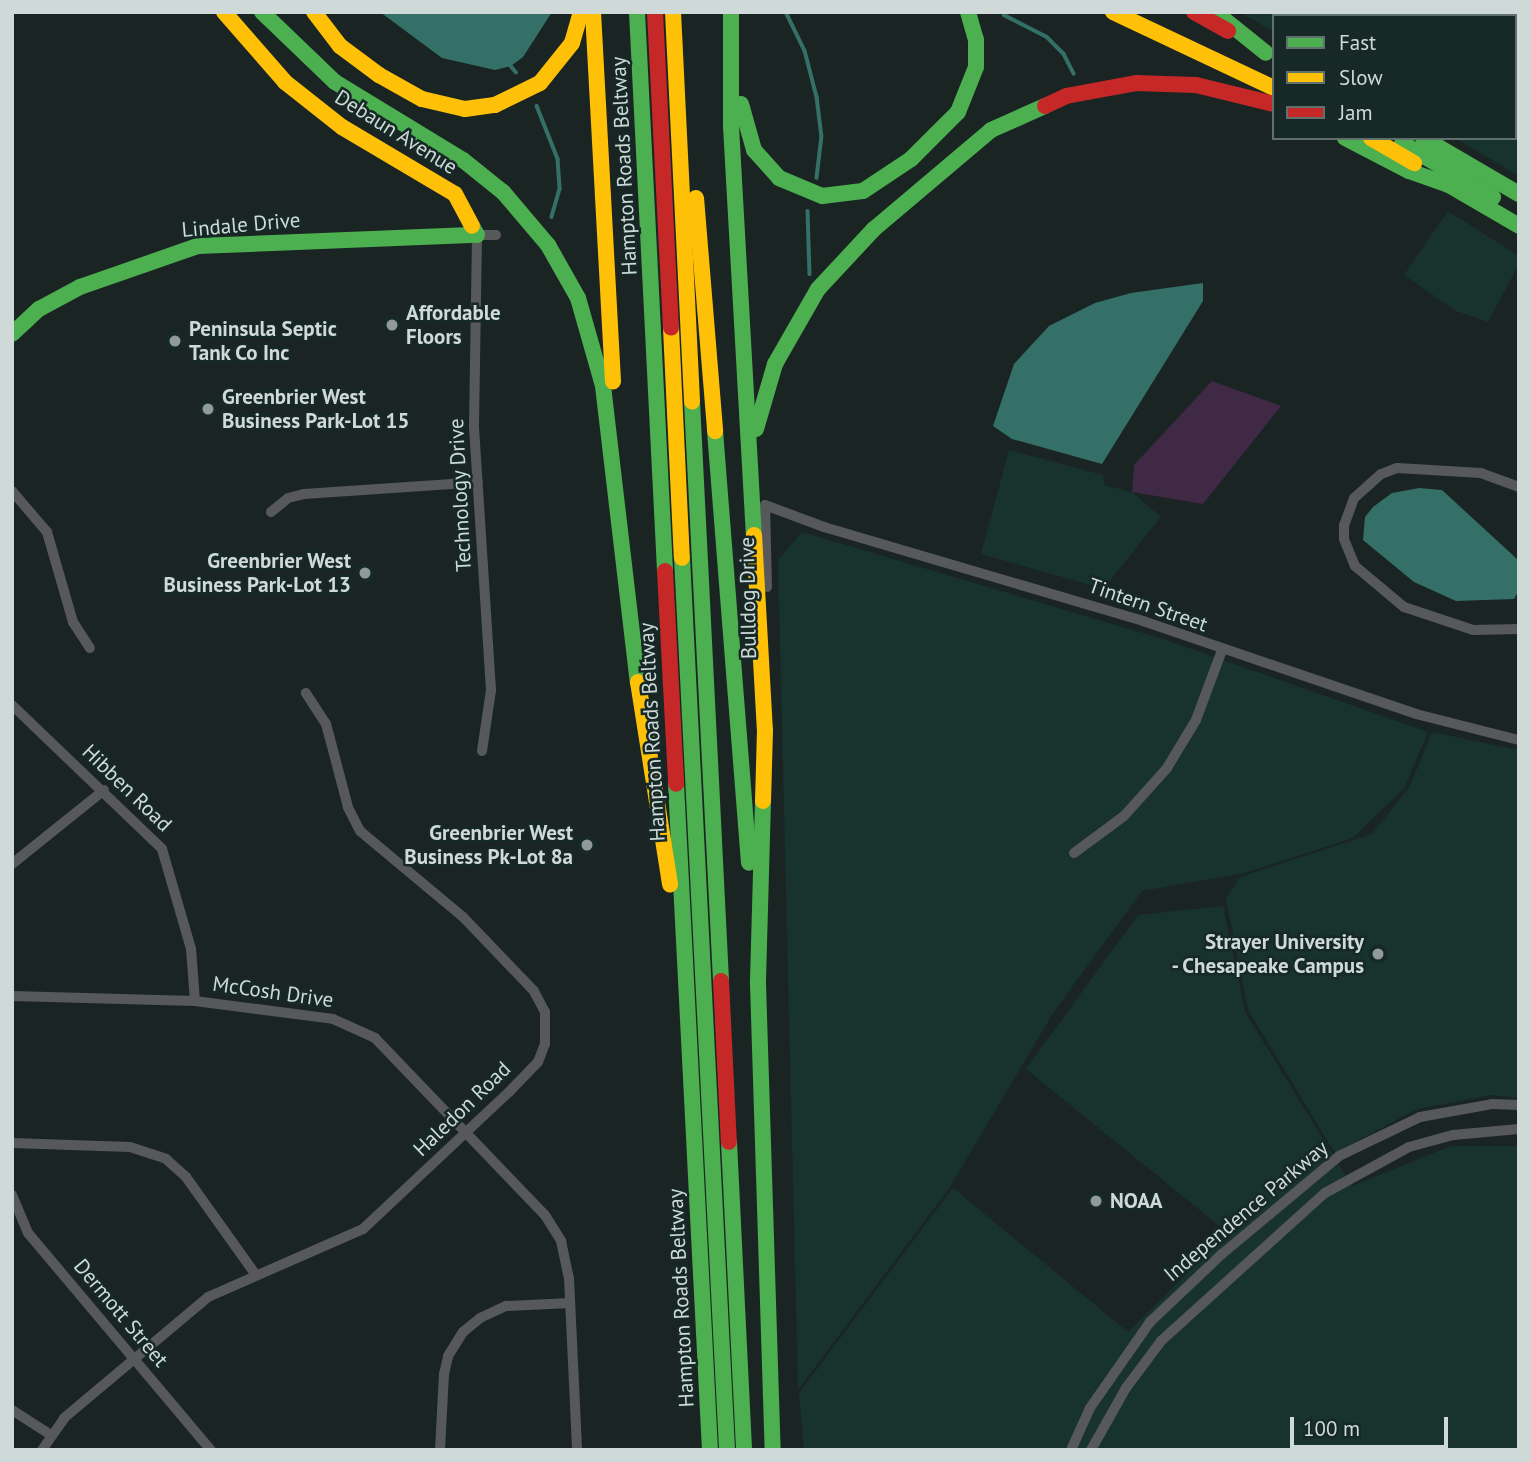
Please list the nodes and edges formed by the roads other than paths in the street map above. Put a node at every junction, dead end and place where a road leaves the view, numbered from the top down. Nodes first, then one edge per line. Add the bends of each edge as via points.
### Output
1 (224, 12) edge
2 (262, 12) edge
3 (314, 12) edge
4 (581, 12) edge
5 (593, 12) edge
6 (637, 12) edge
7 (655, 12) edge
8 (673, 12) edge
9 (683, 12) edge
10 (968, 12) edge
11 (1113, 12) edge
12 (1194, 12) edge
13 (1215, 12) edge
14 (731, 14) edge
15 (1270, 55) edge
16 (1272, 87) edge
17 (1272, 104) edge
18 (688, 112) junction
19 (1349, 140) edge
20 (1374, 140) edge
21 (1396, 140) edge
22 (1426, 140) edge
23 (1449, 185) junction
24 (1519, 194) edge
25 (1519, 213) edge
26 (1519, 226) edge
27 (477, 235) junction
28 (496, 235) dead end
29 (12, 334) edge
30 (478, 482) junction
31 (1519, 487) edge
32 (12, 491) edge
33 (752, 494) junction
34 (765, 505) joint
35 (271, 512) dead end
36 (621, 533) junction
37 (1519, 629) edge
38 (90, 648) dead end
39 (1222, 650) junction
40 (770, 690) dead end
41 (306, 693) dead end
42 (12, 705) edge
43 (1519, 740) edge
44 (482, 751) dead end
45 (104, 790) junction
46 (1074, 853) dead end
47 (12, 864) edge
48 (758, 984) junction
49 (686, 986) junction
50 (12, 996) edge
51 (195, 1001) junction
52 (1519, 1105) edge
53 (1519, 1129) edge
54 (466, 1131) junction
55 (12, 1144) edge
56 (12, 1195) edge
57 (256, 1275) junction
58 (570, 1303) junction
59 (134, 1359) junction
60 (12, 1410) edge
61 (51, 1435) junction
62 (42, 1450) edge
63 (211, 1450) edge
64 (440, 1450) edge
65 (578, 1450) edge
66 (710, 1450) edge
67 (727, 1450) edge
68 (744, 1450) edge
69 (750, 1450) edge
70 (773, 1450) edge
71 (1071, 1450) edge
72 (1091, 1450) edge

1 - 27 main road, Debaun Avenue via 285,82 332,119 455,194
2 - 36 main road via 334,82 483,175 548,245 578,298 599,363
3 - 4 main road via 340,46 379,75 422,99 465,108 495,106 540,83 572,43
5 - 36 main road
6 - 49 main road, Hampton Roads Beltway
7 - 67 main road
8 - 68 main road
9 - 18 main road
10 - 14 main road via 976,40 976,67 958,112 928,144 878,184 834,196 811,194 789,185 754,150 743,117
11 - 16 main road
12 - 15 main road
13 - 15 main road
14 - 33 main road via 732,127
17 - 33 main road via 1196,85 1118,85 1047,103 975,141 851,250 802,312 775,364 757,415
18 - 48 main road
18 - 69 main road
19 - 23 main road via 1409,171
20 - 23 main road
21 - 25 main road
22 - 24 main road
23 - 26 main road
27 - 28 street, Lindale Drive
27 - 29 main road, Lindale Drive via 198,246 80,287 39,309
27 - 30 street, Technology Drive via 474,426
30 - 35 street via 304,494 288,498
30 - 44 street, Technology Drive via 491,690
31 - 37 street via 1480,473 1397,468 1381,474 1353,498 1344,532 1355,566 1404,607 1473,630
32 - 38 street via 47,532 73,622
33 - 48 main road via 765,730
34 - 39 street, Tintern Street via 824,527 1138,619
34 - 40 street, Bulldog Drive
36 - 49 main road via 642,715
39 - 43 street, Tintern Street via 1416,714
39 - 46 street via 1199,713 1167,768 1124,816
41 - 54 street, Haledon Road via 326,724 348,807 360,831 463,917 542,1005 547,1031 540,1058
42 - 45 street, Hibben Road
45 - 47 street
45 - 51 street, Hibben Road via 154,839 170,865 191,949
48 - 70 main road
49 - 66 main road, Hampton Roads Beltway
50 - 51 street, McCosh Drive
51 - 54 street, McCosh Drive via 333,1019 364,1030
52 - 71 street, Independence Parkway via 1492,1104 1420,1118 1387,1130 1329,1164 1175,1295 1150,1322 1090,1408
53 - 72 street, Independence Parkway via 1453,1135 1409,1147 1325,1193 1161,1341 1126,1388
54 - 57 street, Haledon Road via 363,1229
54 - 58 street, McCosh Drive via 552,1223 564,1249
55 - 57 street via 130,1147 166,1159 186,1177
56 - 59 street, Dermott Street via 28,1233
57 - 59 street, Haledon Road via 208,1297
58 - 64 street via 506,1306 463,1332 448,1356 444,1374
58 - 65 street, McCosh Drive
59 - 61 street, Haledon Road via 64,1418
59 - 63 street, Dermott Street
60 - 61 street
61 - 62 street, Haledon Road

